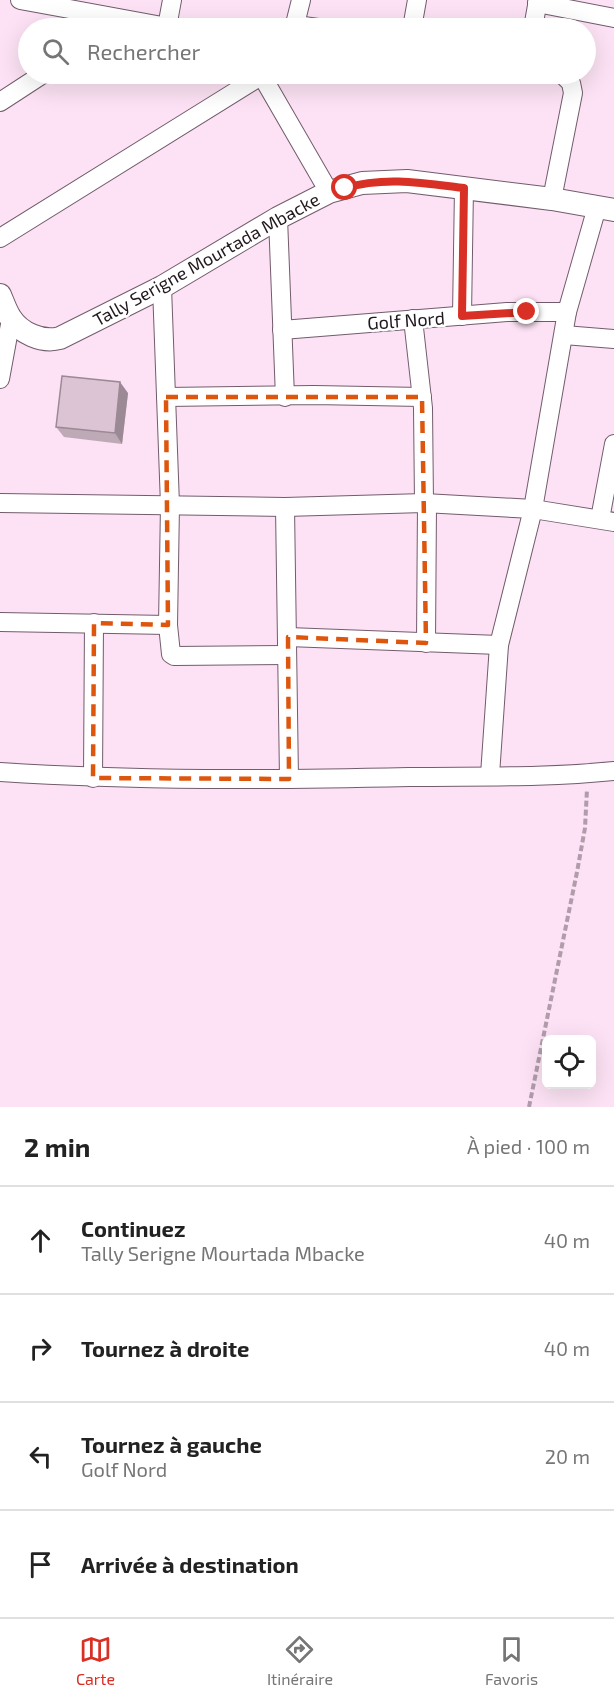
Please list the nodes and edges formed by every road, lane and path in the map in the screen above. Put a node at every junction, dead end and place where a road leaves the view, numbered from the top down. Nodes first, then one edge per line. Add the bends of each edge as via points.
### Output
1 (20, 0) edge
2 (172, 0) edge
3 (301, 0) edge
4 (417, 0) edge
5 (538, 2) edge
6 (83, 18) edge
7 (171, 18) edge
8 (297, 18) edge
9 (414, 18) edge
10 (535, 18) edge
11 (614, 18) edge
12 (28, 84) edge
13 (248, 84) edge
14 (268, 84) edge
15 (571, 84) edge
16 (0, 102) edge
17 (464, 188) junction
18 (329, 192) junction
19 (552, 199) junction
20 (605, 208) edge
21 (278, 218) junction
22 (0, 238) edge
23 (162, 287) junction
24 (0, 295) edge
25 (567, 312) junction
26 (462, 316) junction
27 (11, 319) junction
28 (413, 319) junction
29 (282, 330) junction
30 (564, 335) junction
31 (614, 339) edge
32 (0, 379) edge
33 (166, 397) junction
34 (285, 397) junction
35 (422, 397) junction
36 (614, 444) edge
37 (0, 503) edge
38 (425, 503) junction
39 (170, 505) junction
40 (285, 507) junction
41 (533, 509) junction
42 (607, 520) edge
43 (0, 622) edge
44 (94, 623) junction
45 (168, 625) junction
46 (426, 643) junction
47 (499, 645) junction
48 (287, 646) junction
49 (0, 771) edge
50 (614, 771) edge
51 (588, 774) junction
52 (490, 775) junction
53 (93, 778) junction
54 (289, 779) junction
55 (529, 1107) edge

1 - 6 street
2 - 7 street
3 - 8 street
4 - 9 street
5 - 10 street
5 - 11 street
12 - 16 street
13 - 22 street
14 - 18 street
15 - 19 street via 573,93
17 - 18 street, Tally Serigne Mourtada Mbacke via 384,181
17 - 19 street, Tally Serigne Mourtada Mbacke
17 - 26 street
18 - 21 street, Tally Serigne Mourtada Mbacke
19 - 20 street, Tally Serigne Mourtada Mbacke
20 - 25 street
21 - 23 street, Tally Serigne Mourtada Mbacke
21 - 29 street
23 - 27 street, Tally Serigne Mourtada Mbacke via 54,339 36,337
23 - 33 street
24 - 27 street, Tally Serigne Mourtada Mbacke
25 - 26 street, Golf Nord
25 - 30 street
26 - 28 street, Golf Nord
27 - 32 street
28 - 29 street, Golf Nord
28 - 35 street
29 - 34 street
30 - 31 street
30 - 41 street
33 - 34 street
33 - 39 street
34 - 35 street
35 - 38 street
36 - 42 street
37 - 39 street
38 - 40 street
38 - 41 street
38 - 46 street
39 - 40 street
39 - 45 street
40 - 48 street
41 - 42 street
41 - 47 street
43 - 44 street
44 - 45 street
44 - 53 street
45 - 48 street via 174,656
46 - 47 street
46 - 48 street
47 - 52 street
48 - 54 street
49 - 53 street
50 - 51 street
51 - 52 street
51 - 55 path via 585,828
52 - 54 street
53 - 54 street

